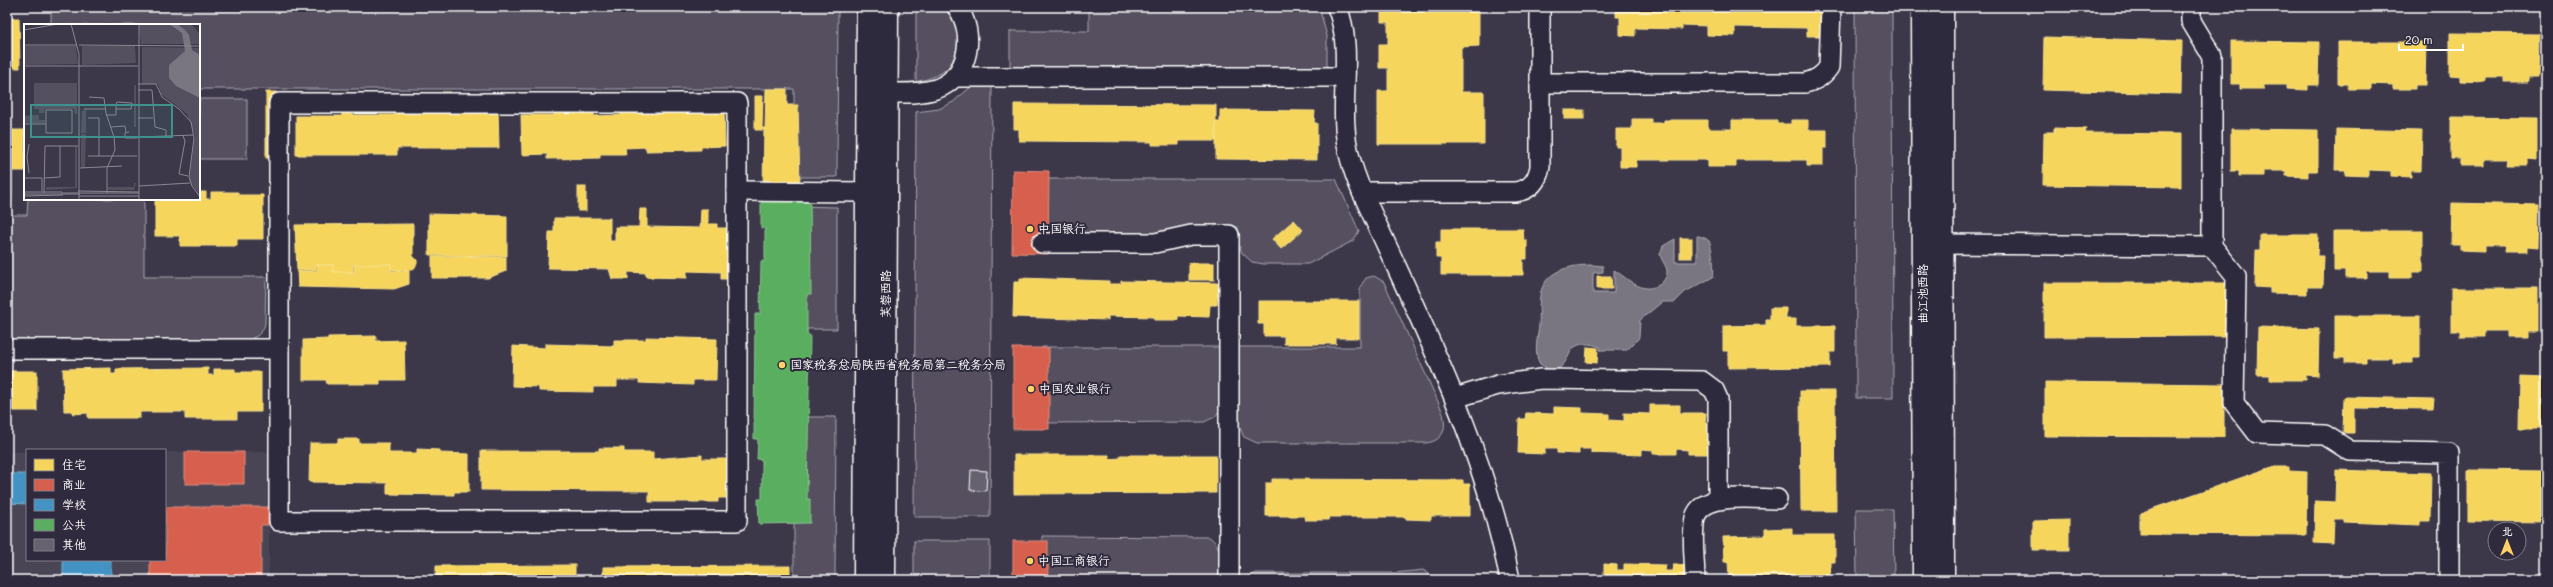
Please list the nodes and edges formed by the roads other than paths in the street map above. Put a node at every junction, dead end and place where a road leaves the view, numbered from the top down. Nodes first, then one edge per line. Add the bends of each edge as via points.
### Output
1 (868, 7) edge
2 (887, 7) edge
3 (957, 7) edge
4 (1337, 7) edge
5 (1540, 7) edge
6 (1831, 7) edge
7 (1922, 7) edge
8 (1942, 7) edge
9 (2191, 7) edge
10 (954, 78) junction
11 (1344, 78) junction
12 (1540, 83) junction
13 (887, 93) junction
14 (737, 191) junction
15 (867, 192) junction
16 (1362, 192) junction
17 (1042, 243) dead end
18 (1942, 244) junction
19 (2212, 246) junction
20 (7, 349) edge
21 (279, 349) junction
22 (1456, 398) junction
23 (1718, 500) junction
24 (1776, 500) dead end
25 (865, 580) edge
26 (884, 580) edge
27 (1229, 580) edge
28 (1510, 580) edge
29 (1694, 580) edge
30 (1924, 580) edge
31 (1943, 580) edge
32 (2449, 580) edge

1 - 15 main road, 芙蓉西路
2 - 13 main road, 芙蓉西路
3 - 10 street via 965,20 969,40 965,61
4 - 11 street via 1344,37
5 - 12 street
6 - 12 street via 1829,67 1815,81
7 - 30 main road, 曲江池西路
8 - 18 main road, 曲江池西路
9 - 19 street via 2191,21 2212,56
10 - 11 street
10 - 13 street via 937,89 916,93
11 - 16 street via 1346,142
12 - 16 street via 1540,167 1533,185 1525,191
13 - 26 main road, 芙蓉西路
14 - 15 street
14 - 21 street via 737,103 279,103
14 - 21 street via 737,521 279,521
15 - 25 main road, 芙蓉西路
16 - 22 street
17 - 27 street via 1155,243 1191,235 1229,235
18 - 19 street
18 - 31 main road, 曲江池西路
19 - 32 street via 2236,276 2234,403 2257,433 2325,435 2350,451 2449,453
20 - 21 street
22 - 23 street via 1498,385 1541,379 1702,381 1714,390 1718,399
22 - 28 street via 1487,483
23 - 24 street
23 - 29 street via 1702,507 1695,520

